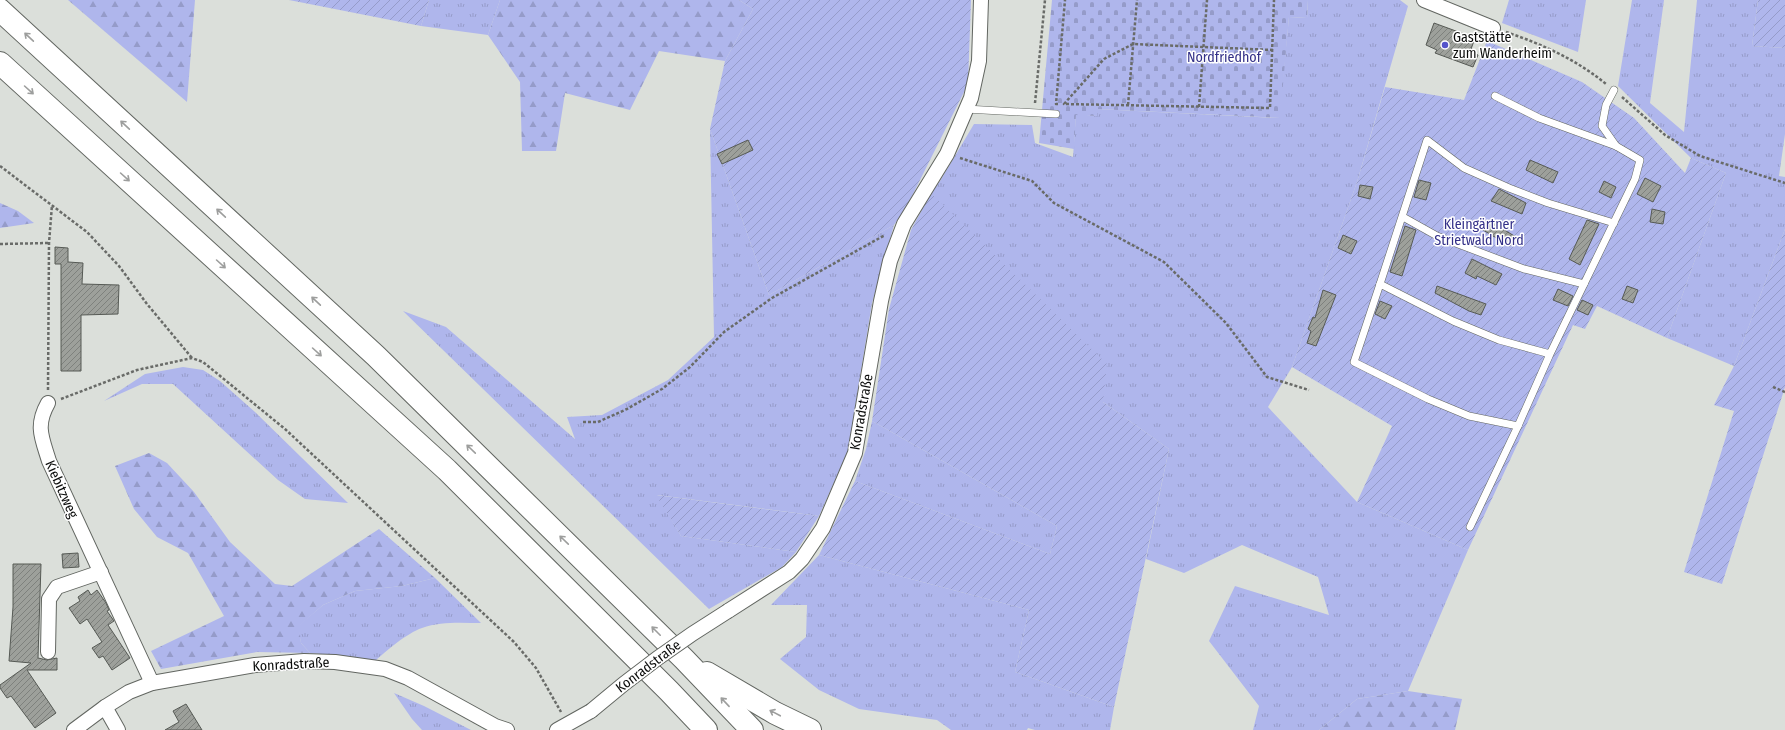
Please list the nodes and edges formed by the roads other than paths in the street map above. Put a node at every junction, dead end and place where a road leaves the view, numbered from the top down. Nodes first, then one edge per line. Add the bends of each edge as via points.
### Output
1 (981, 0) edge
2 (1424, 0) edge
3 (0, 10) edge
4 (1493, 28) road end
5 (0, 63) edge
6 (1614, 90) road end
7 (1494, 96) dead end
8 (966, 109) junction
9 (1056, 114) dead end
10 (1616, 146) junction
11 (1403, 217) junction
12 (1614, 223) junction
13 (1380, 284) junction
14 (1584, 284) junction
15 (1550, 354) junction
16 (48, 403) road end
17 (1518, 426) junction
18 (1470, 527) dead end
19 (101, 572) junction
20 (48, 652) dead end
21 (684, 659) junction
22 (152, 683) junction
23 (105, 707) junction
24 (562, 728) edge
25 (74, 730) edge
26 (118, 730) edge
27 (508, 730) edge
28 (706, 730) edge
29 (752, 730) edge
30 (810, 730) edge

1 - 8 street, Konradstraße via 979,61
2 - 4 street
21 -> 3 highway via 376,356
5 -> 28 highway via 447,470
6 - 10 lane via 1606,105 1602,126
7 - 10 lane via 1539,118
8 - 9 lane
8 - 24 street, Konradstraße, bridge via 947,154 904,224 890,261 855,453 823,528 802,559 789,572 674,645 591,711
10 - 12 lane via 1640,160 1635,179
11 - 12 lane via 1427,140 1464,168 1509,188 1548,204
11 - 13 lane
11 - 14 lane via 1437,236 1524,269
12 - 14 lane
13 - 15 lane via 1453,321 1499,340
13 - 17 lane via 1354,362 1428,399 1469,416
14 - 15 lane
15 - 17 lane
16 - 19 street, Kiebitzweg via 41,416 41,427 49,461
17 - 18 lane
19 - 20 street via 57,587 49,599
19 - 22 street, Kiebitzweg
29 -> 21 highway
30 -> 21 highway via 775,713
22 - 23 street, Konradstraße via 129,692
22 - 27 street, Konradstraße via 255,665 304,661 360,664 385,669 408,678 495,726
23 - 25 street, Konradstraße
23 - 26 street

